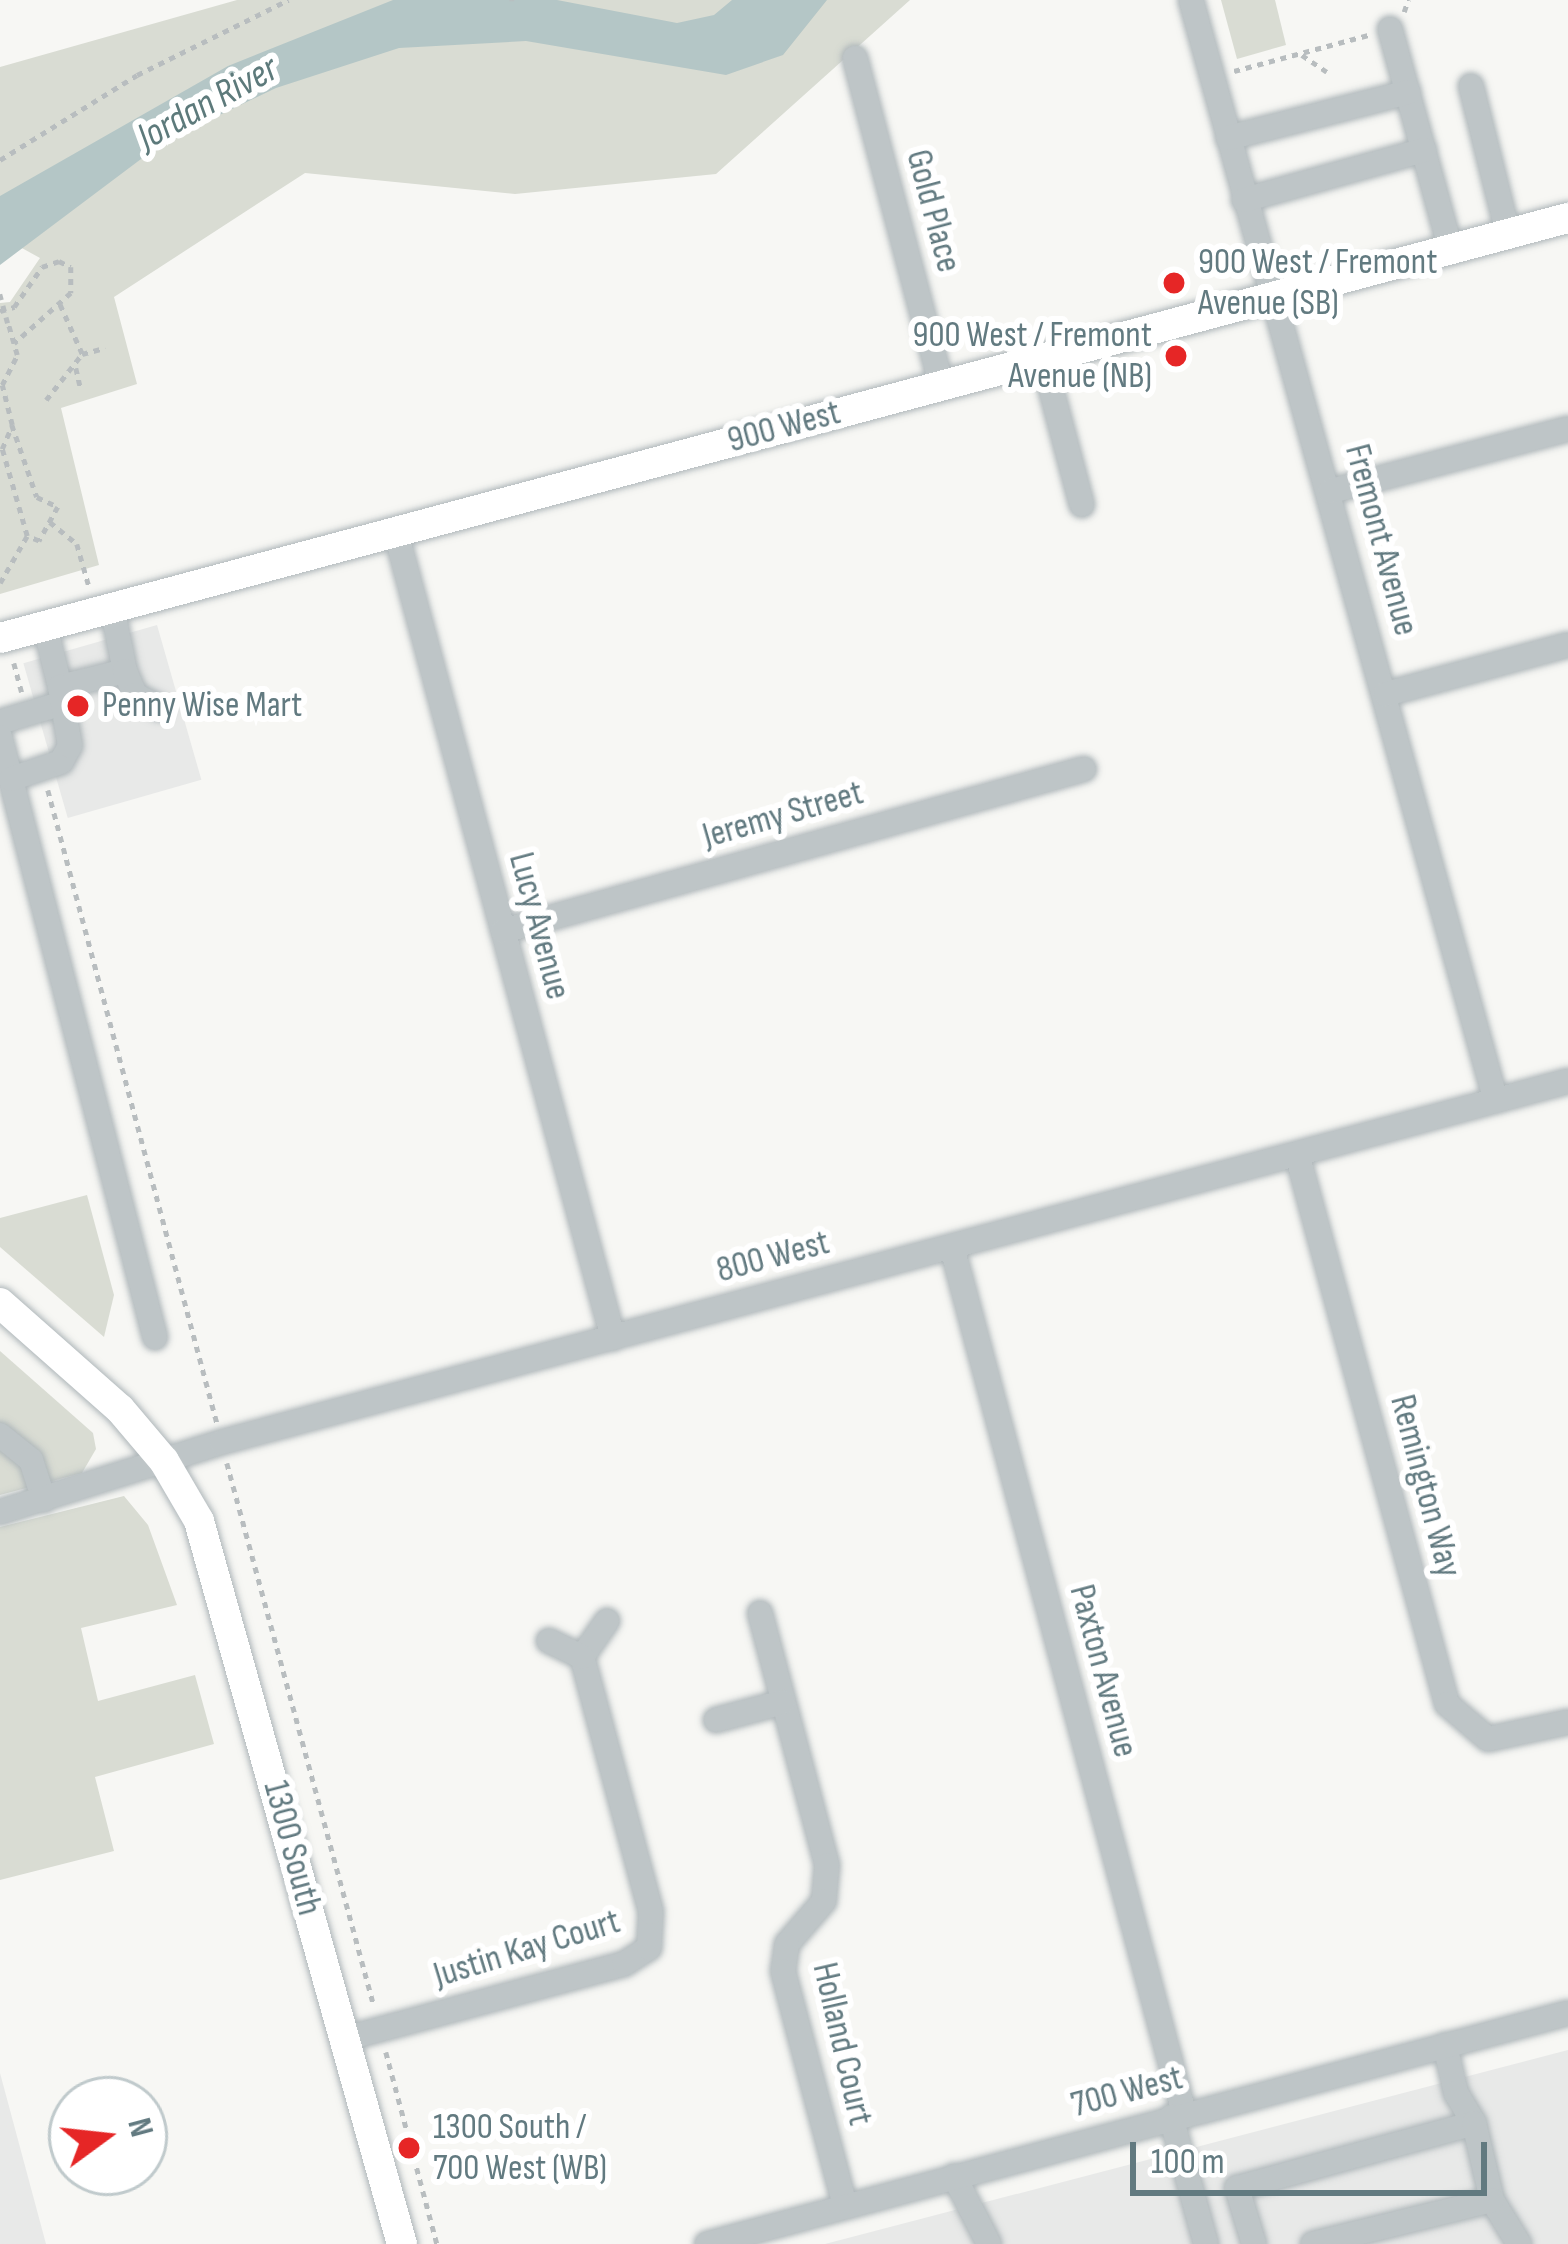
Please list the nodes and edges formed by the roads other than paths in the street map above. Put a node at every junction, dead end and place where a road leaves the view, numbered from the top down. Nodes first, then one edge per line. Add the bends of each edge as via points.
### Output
1 (1191, 0) edge
2 (1390, 28) road end
3 (854, 58) dead end
4 (1471, 86) dead end
5 (1408, 92) junction
6 (1228, 138) junction
7 (1424, 150) junction
8 (1244, 200) junction
9 (1568, 218) edge
10 (1508, 232) junction
11 (1450, 247) junction
12 (1276, 291) junction
13 (1042, 355) junction
14 (941, 383) junction
15 (1568, 429) edge
16 (1331, 491) junction
17 (1082, 505) dead end
18 (396, 533) junction
19 (112, 608) junction
20 (45, 626) junction
21 (0, 638) edge
22 (1568, 644) edge
23 (124, 671) junction
24 (1386, 694) junction
25 (61, 695) junction
26 (160, 708) dead end
27 (0, 722) edge
28 (0, 736) edge
29 (1084, 770) dead end
30 (11, 779) junction
31 (12, 830) edge
32 (503, 931) junction
33 (1568, 1081) edge
34 (1496, 1100) junction
35 (1297, 1154) junction
36 (952, 1246) junction
37 (0, 1303) edge
38 (155, 1337) dead end
39 (613, 1338) junction
40 (0, 1435) edge
41 (164, 1461) junction
42 (44, 1500) junction
43 (0, 1512) edge
44 (760, 1613) dead end
45 (607, 1621) dead end
46 (549, 1641) dead end
47 (582, 1657) junction
48 (783, 1702) junction
49 (716, 1720) dead end
50 (1568, 1722) edge
51 (1568, 2013) edge
52 (344, 2038) junction
53 (1445, 2045) junction
54 (1177, 2115) junction
55 (1474, 2123) junction
56 (954, 2176) junction
57 (1492, 2200) junction
58 (844, 2206) junction
59 (402, 2244) edge
60 (707, 2244) edge
61 (989, 2244) edge
62 (1206, 2244) edge
63 (1254, 2244) edge
64 (1313, 2244) edge
65 (1519, 2244) edge

1 - 6 street, Fremont Avenue
2 - 5 street
3 - 14 street, Gold Place
4 - 10 street
5 - 6 street
5 - 7 street
6 - 8 street, Fremont Avenue
7 - 8 street
7 - 11 street
8 - 12 street, Fremont Avenue
9 - 10 main road, 900 West
10 - 11 main road, 900 West
11 - 12 main road, 900 West
12 - 13 main road, 900 West
12 - 16 street, Fremont Avenue
13 - 14 main road, 900 West
13 - 17 street
14 - 18 main road, 900 West
15 - 16 street
16 - 24 street, Fremont Avenue
18 - 19 main road, 900 West
18 - 32 street, Lucy Avenue
19 - 20 main road, 900 West
19 - 23 street
20 - 21 main road, 900 West
20 - 25 street
22 - 24 street
23 - 25 street
23 - 26 street via 135,695
24 - 34 street, Fremont Avenue
25 - 27 street
25 - 30 street via 70,746 61,762
28 - 30 street
29 - 32 street, Jeremy Street
30 - 31 street
31 - 38 street
32 - 39 street, Lucy Avenue
33 - 34 street, 800 West
34 - 35 street, 800 West
35 - 36 street, 800 West
35 - 50 street, Remington Way via 1447,1704 1488,1739
36 - 39 street, 800 West
36 - 54 street, Paxton Avenue
37 - 41 main road, 1300 South via 103,1392
39 - 41 street, 800 West
40 - 42 street via 31,1460
41 - 42 street, 800 West
41 - 52 main road, 1300 South via 220,1577
42 - 43 street, 800 West
44 - 48 street, Holland Court
45 - 47 street
46 - 47 street
47 - 52 street, Justin Kay Court via 651,1912 649,1948 624,1964
48 - 49 street
48 - 58 street, Holland Court via 828,1877 824,1901 787,1944 783,1971
51 - 53 street, 700 West
52 - 59 main road, 1300 South
53 - 54 street, 700 West
53 - 55 street via 1456,2092
54 - 56 street, 700 West
54 - 62 street, Paxton Avenue
55 - 57 street
55 - 63 street via 1238,2188
56 - 58 street, 700 West
56 - 61 street
57 - 64 street
57 - 65 street
58 - 60 street, 700 West

